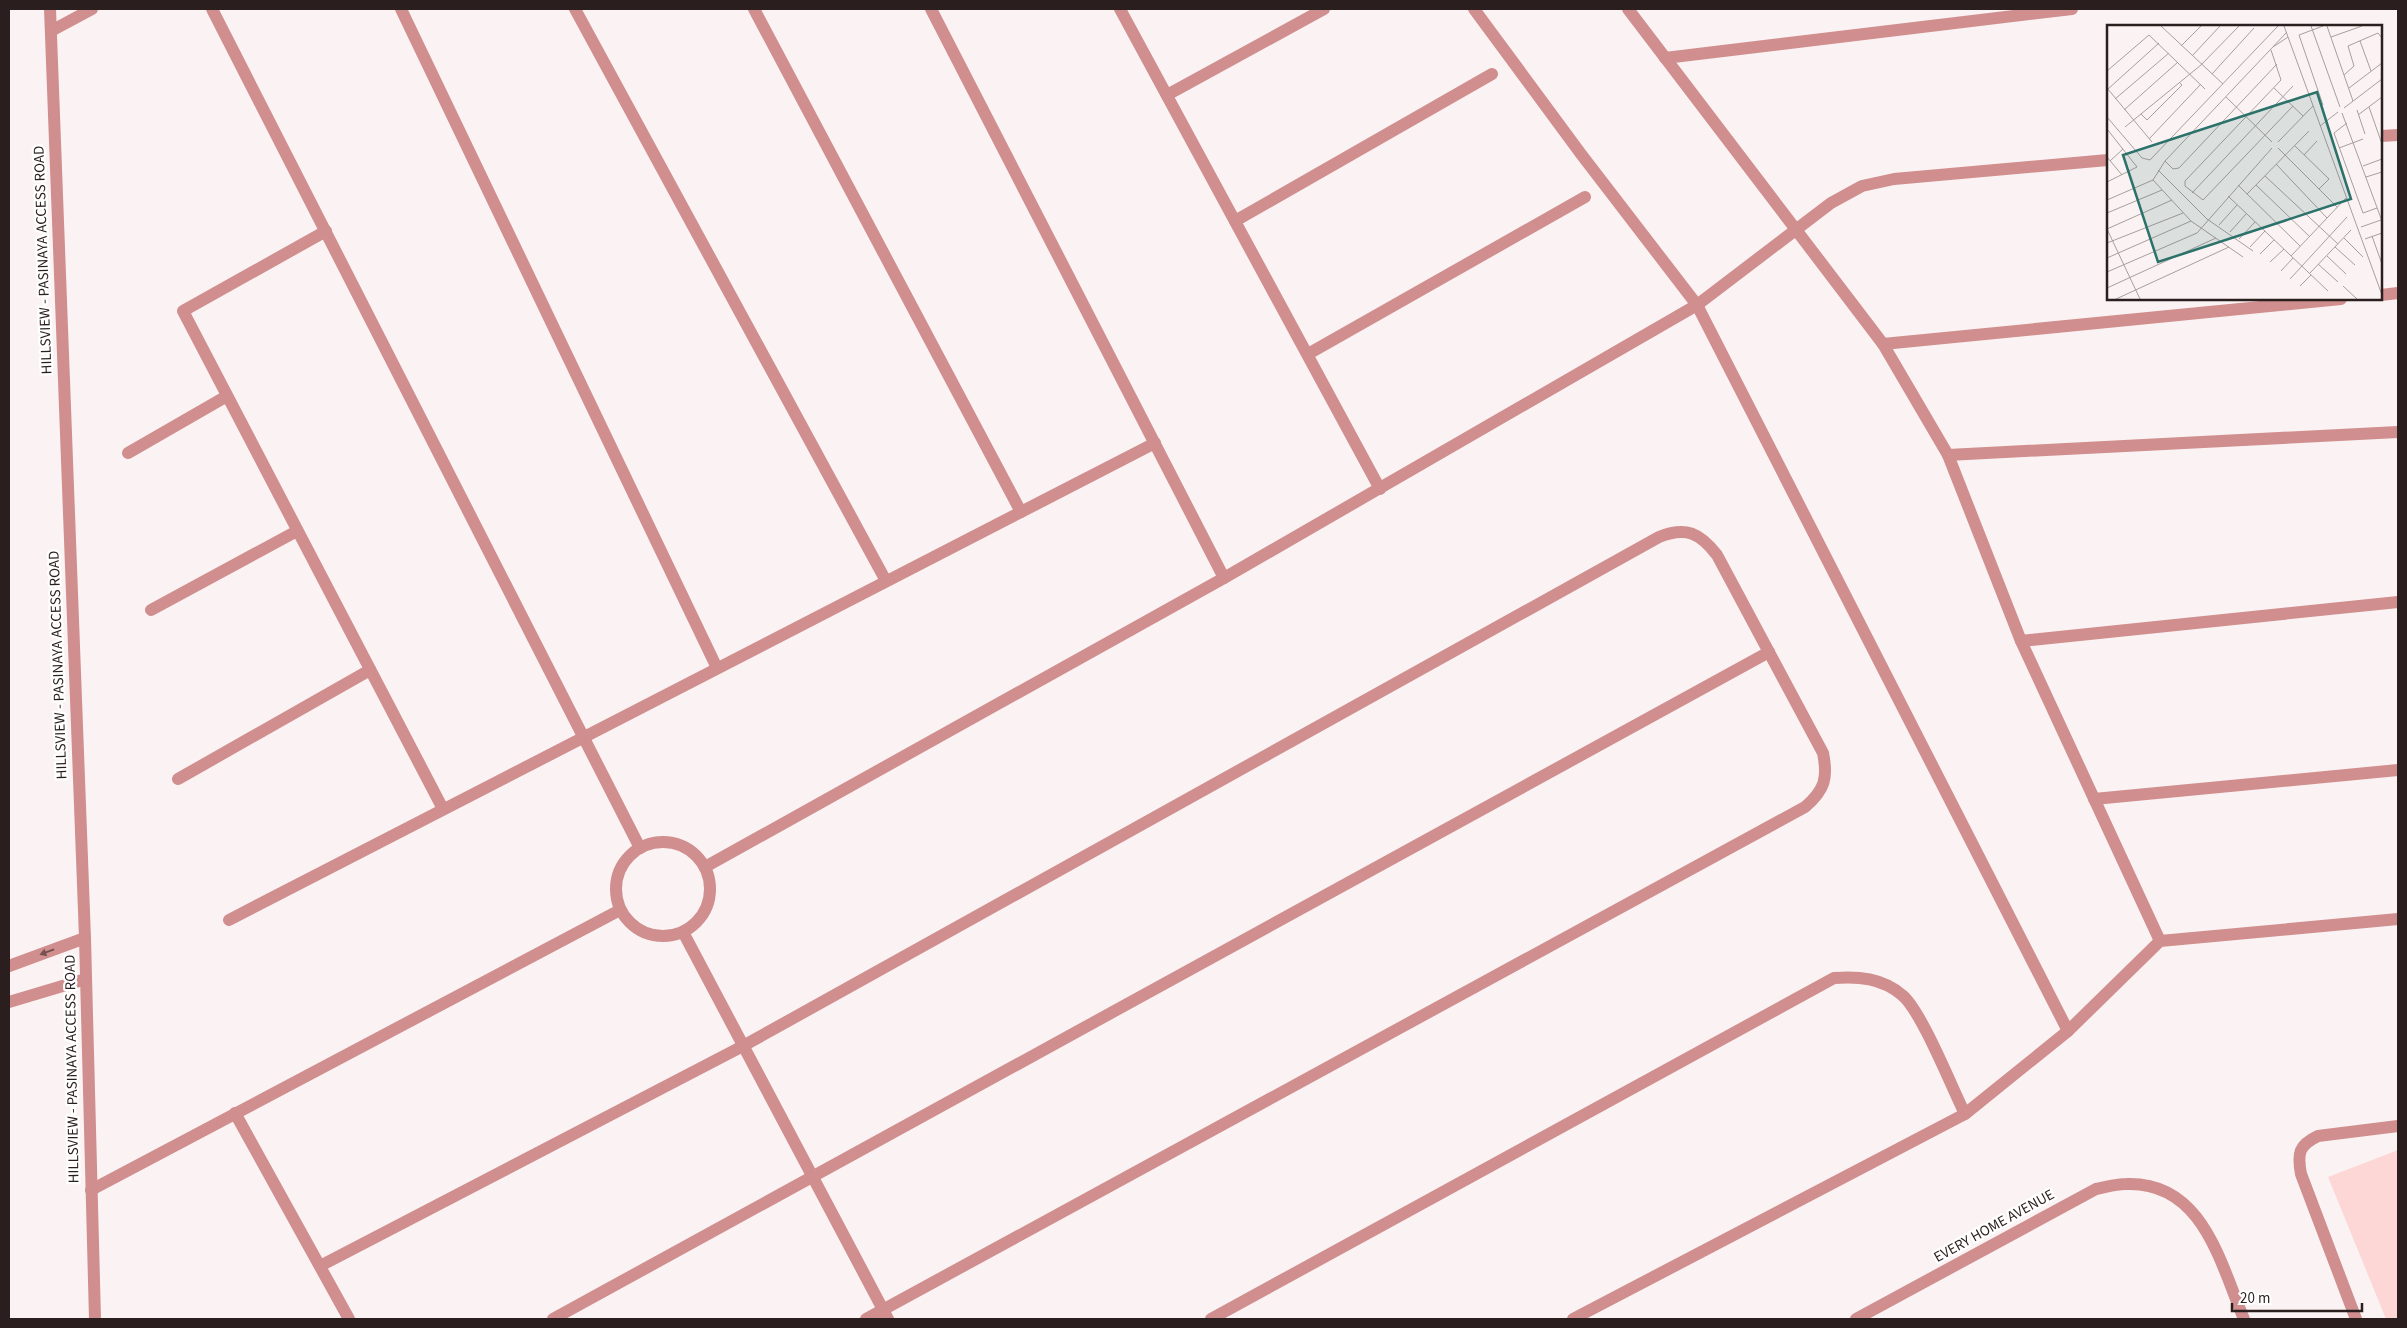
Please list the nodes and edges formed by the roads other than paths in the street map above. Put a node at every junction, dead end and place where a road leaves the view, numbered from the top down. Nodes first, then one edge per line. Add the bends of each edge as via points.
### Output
1 (50, 9) edge
2 (92, 9) edge
3 (212, 9) edge
4 (401, 9) edge
5 (575, 9) edge
6 (754, 9) edge
7 (931, 9) edge
8 (1120, 9) edge
9 (1324, 9) edge
10 (1474, 9) edge
11 (1628, 9) edge
12 (2072, 9) edge
13 (51, 31) junction
14 (1665, 58) junction
15 (1492, 74) dead end
16 (1167, 95) junction
17 (2398, 135) edge
18 (2382, 136) edge
19 (2107, 160) edge
20 (1585, 197) dead end
21 (1235, 221) junction
22 (1796, 229) junction
23 (326, 231) junction
24 (2398, 293) edge
25 (2382, 295) edge
26 (2331, 300) edge
27 (1697, 305) junction
28 (1883, 344) junction
29 (1308, 354) junction
30 (227, 396) junction
31 (2398, 432) edge
32 (1155, 443) junction
33 (128, 453) dead end
34 (1948, 455) junction
35 (1380, 489) junction
36 (1021, 512) junction
37 (297, 531) junction
38 (1224, 578) junction
39 (886, 581) junction
40 (2398, 602) edge
41 (152, 610) dead end
42 (2021, 641) junction
43 (1769, 652) junction
44 (717, 668) junction
45 (370, 670) junction
46 (583, 737) junction
47 (2398, 770) edge
48 (178, 779) dead end
49 (2094, 799) junction
50 (443, 809) junction
51 (640, 848) junction
52 (705, 867) junction
53 (620, 910) junction
54 (229, 920) dead end
55 (2398, 920) edge
56 (683, 932) junction
57 (85, 938) junction
58 (2160, 942) junction
59 (9, 966) edge
60 (86, 979) junction
61 (9, 1002) edge
62 (2068, 1031) junction
63 (743, 1046) junction
64 (235, 1113) junction
65 (1965, 1114) junction
66 (2398, 1126) edge
67 (812, 1177) junction
68 (91, 1190) junction
69 (320, 1266) junction
70 (885, 1315) edge
71 (95, 1319) edge
72 (349, 1319) edge
73 (553, 1319) edge
74 (866, 1319) edge
75 (1211, 1319) edge
76 (1573, 1319) edge
77 (1856, 1319) edge
78 (2244, 1319) edge
79 (2356, 1319) edge

1 - 13 street, HILLSVIEW - PASINAYA ACCESS ROAD
2 - 13 street
3 - 23 street
4 - 44 street
5 - 39 street
6 - 36 street
7 - 32 street
8 - 16 street
9 - 16 street
10 - 27 street
11 - 14 street
12 - 14 street
13 - 57 street, HILLSVIEW - PASINAYA ACCESS ROAD
14 - 22 street
15 - 21 street
16 - 21 street
17 - 18 street
19 - 22 street via 1894,179 1862,186 1831,203
20 - 29 street
21 - 29 street
22 - 27 street
22 - 28 street
23 - 30 street via 183,311
23 - 46 street
24 - 25 street
26 - 28 street
27 - 35 street
27 - 62 street
28 - 34 street
29 - 35 street
30 - 33 street
30 - 37 street
31 - 34 street
32 - 36 street
32 - 38 street
34 - 42 street
35 - 38 street
36 - 39 street
37 - 41 street
37 - 45 street
38 - 52 street
39 - 44 street
40 - 42 street
42 - 49 street
43 - 63 street via 1707,542 1691,533 1675,531 1667,534
43 - 67 street
43 - 70 street via 1823,753 1824,784 1818,797 1805,807
44 - 46 street
45 - 48 street
45 - 50 street
46 - 50 street
46 - 51 street
47 - 49 street
49 - 58 street
50 - 54 street
51 - 52 street via 652,843 677,844 688,849
51 - 53 street via 629,856 616,882
52 - 56 street via 710,892 708,905 694,926
53 - 56 street via 628,922 654,936 669,937
53 - 64 street
55 - 58 street
56 - 63 street
57 -> 59 street
57 - 60 street, HILLSVIEW - PASINAYA ACCESS ROAD
58 - 62 street
60 - 61 street
60 - 68 street, HILLSVIEW - PASINAYA ACCESS ROAD
62 - 65 street
63 - 67 street
63 - 69 street
64 - 68 street
64 - 69 street
65 - 75 street via 1916,1013 1903,995 1884,983 1858,976 1834,978
65 - 76 street
66 - 79 street via 2318,1136 2307,1141 2300,1151 2301,1174
67 - 70 street
67 - 73 street
68 - 71 street, HILLSVIEW - PASINAYA ACCESS ROAD
69 - 72 street
70 - 74 street
77 - 78 street, EVERY HOME AVENUE via 2096,1189 2126,1184 2154,1187 2186,1203 2205,1227

